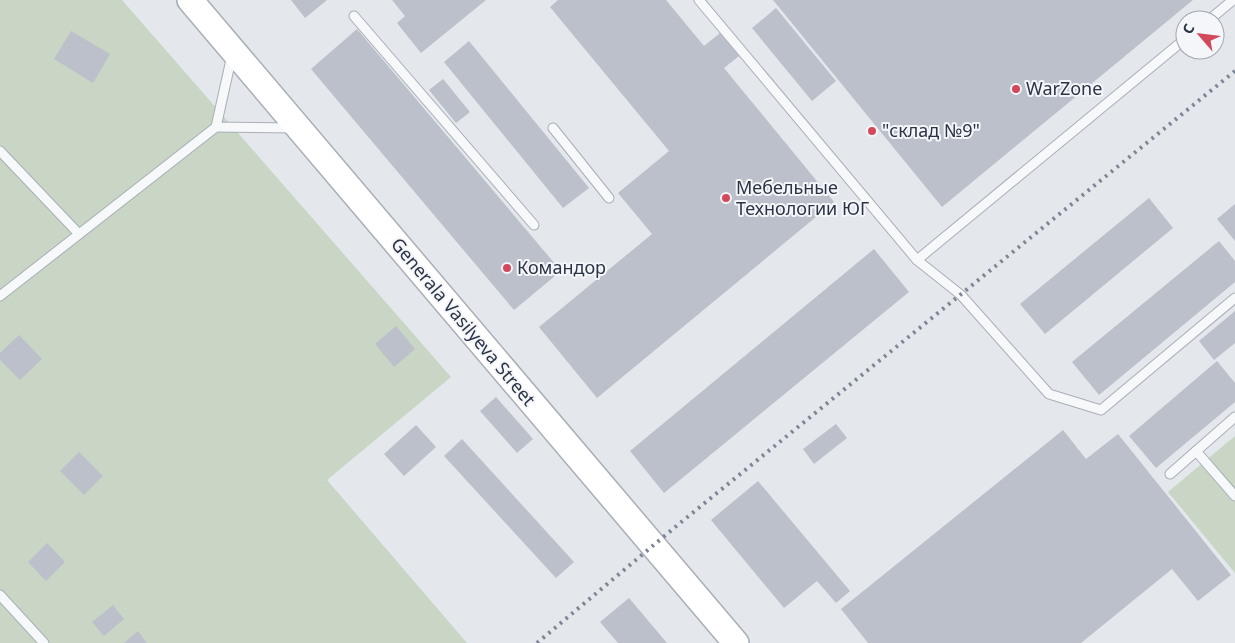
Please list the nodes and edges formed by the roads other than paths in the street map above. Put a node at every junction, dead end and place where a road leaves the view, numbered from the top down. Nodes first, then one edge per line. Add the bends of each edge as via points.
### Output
1 (190, 0) edge
2 (698, 0) edge
3 (1233, 0) edge
4 (1221, 10) edge
5 (354, 16) dead end
6 (1175, 47) edge
7 (232, 54) dead end
8 (216, 127) junction
9 (299, 128) junction
10 (554, 128) dead end
11 (0, 150) edge
12 (609, 198) dead end
13 (534, 225) dead end
14 (79, 234) junction
15 (917, 260) junction
16 (0, 296) edge
17 (1235, 298) edge
18 (1235, 417) edge
19 (1196, 451) junction
20 (1170, 474) dead end
21 (1235, 496) edge
22 (0, 596) edge
23 (44, 643) edge
24 (736, 643) edge

1 - 9 main road, Generala Vasilyeva Street
2 - 15 lane
3 - 4 lane
5 - 13 lane
6 - 15 lane
7 - 8 lane
8 - 9 lane
8 - 14 lane
9 - 24 main road, Generala Vasilyeva Street
10 - 12 lane
11 - 14 lane
14 - 16 lane
15 - 17 lane via 961,294 1049,394 1101,410
18 - 19 lane
19 - 20 lane
19 - 21 lane
22 - 23 lane

